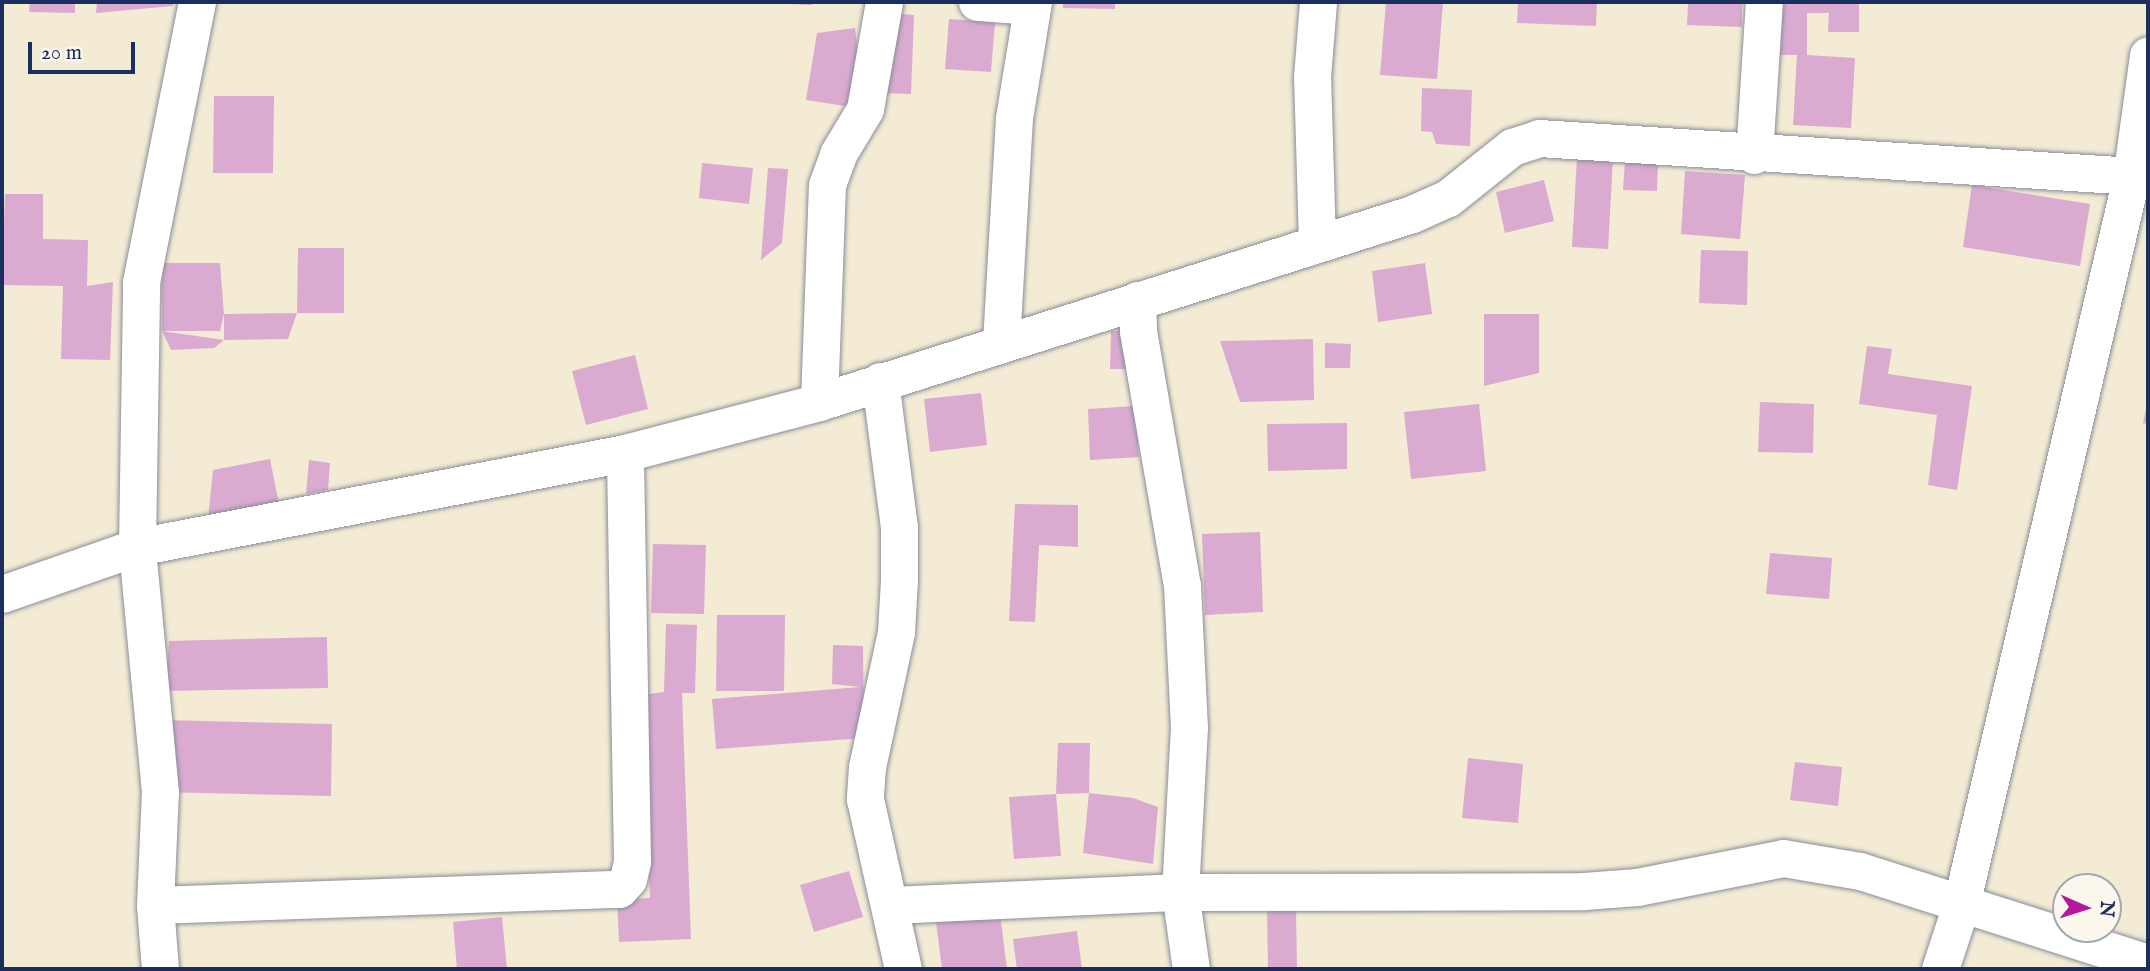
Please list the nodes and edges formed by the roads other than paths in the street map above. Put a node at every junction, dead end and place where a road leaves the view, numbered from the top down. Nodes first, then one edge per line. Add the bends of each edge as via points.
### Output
1 (197, 2) edge
2 (884, 2) edge
3 (977, 2) edge
4 (1318, 2) edge
5 (1764, 2) edge
6 (1033, 4) edge
7 (2148, 55) edge
8 (1754, 155) junction
9 (2140, 178) edge
10 (1317, 243) junction
11 (1138, 300) junction
12 (1001, 343) junction
13 (880, 381) junction
14 (819, 402) junction
15 (625, 453) junction
16 (138, 547) junction
17 (2, 594) edge
18 (1180, 892) junction
19 (155, 905) junction
20 (891, 905) junction
21 (1961, 905) junction
22 (2148, 963) edge
23 (160, 969) edge
24 (903, 969) edge
25 (1191, 969) edge
26 (1940, 969) edge

1 - 16 street via 141,282
2 - 14 street via 865,109 838,154 827,185
3 - 6 street
4 - 10 street via 1312,77
5 - 8 street
6 - 12 street via 1014,118
7 - 9 street
8 - 9 street
8 - 10 street via 1539,138 1512,147 1448,198
9 - 21 street
10 - 11 street
11 - 12 street
11 - 18 street via 1138,331 1182,585 1189,727
12 - 13 street
13 - 14 street
13 - 20 street via 899,527 900,580 896,632 867,767 865,799
14 - 15 street
15 - 16 street
15 - 19 street via 632,861 628,879 619,889
16 - 17 street
16 - 19 street via 160,792
18 - 20 street
18 - 21 street via 1584,891 1637,887 1783,858 1860,871
18 - 25 street
19 - 23 street
20 - 24 street
21 - 22 street
21 - 26 street

